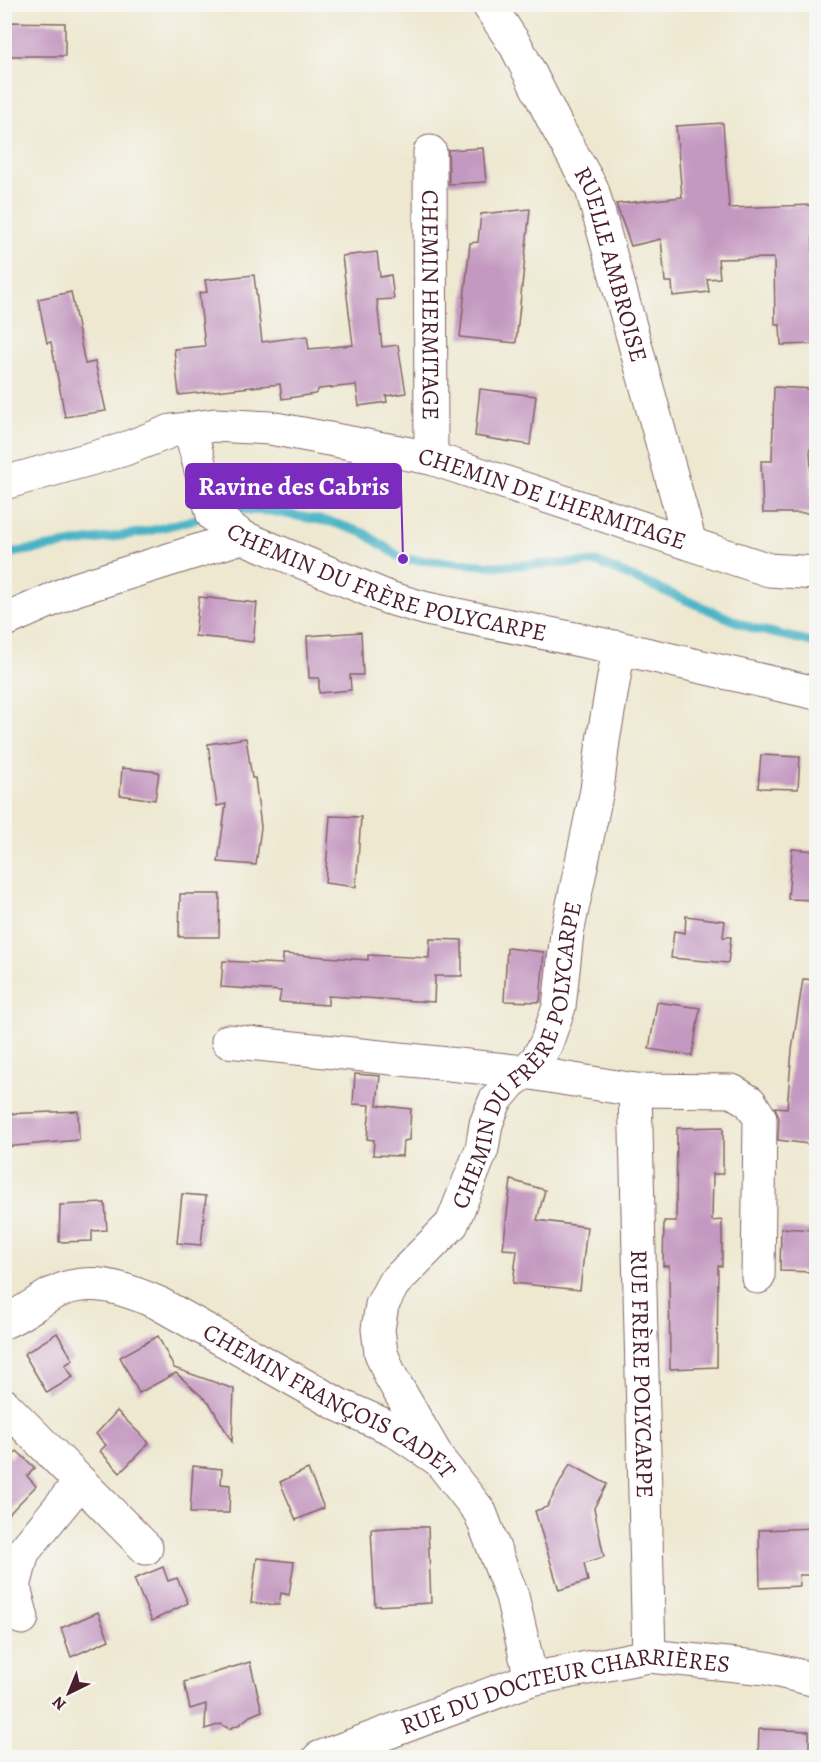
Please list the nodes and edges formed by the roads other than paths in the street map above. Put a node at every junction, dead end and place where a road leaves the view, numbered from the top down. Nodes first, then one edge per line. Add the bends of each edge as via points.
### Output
1 (488, 4) edge
2 (430, 152) dead end
3 (190, 429) junction
4 (432, 458) junction
5 (4, 483) edge
6 (242, 537) junction
7 (690, 543) junction
8 (816, 573) edge
9 (4, 621) edge
10 (619, 648) junction
11 (816, 693) edge
12 (228, 1041) dead end
13 (525, 1072) junction
14 (635, 1090) junction
15 (758, 1276) dead end
16 (4, 1322) edge
17 (4, 1405) edge
18 (439, 1460) junction
19 (80, 1482) junction
20 (146, 1548) dead end
21 (22, 1618) dead end
22 (649, 1656) junction
23 (531, 1679) junction
24 (816, 1680) edge
25 (320, 1758) edge

1 - 7 street, RUELLE AMBROISE via 516,46 592,189
2 - 4 street, CHEMIN HERMITAGE
3 - 4 street, CHEMIN DE L'HERMITAGE via 216,425 270,428
3 - 5 street, CHEMIN DE L'HERMITAGE via 171,431 122,450
3 - 6 street, CHEMIN DU FRÈRE POLYCARPE via 213,515
4 - 7 street, CHEMIN DE L'HERMITAGE
6 - 9 street via 76,589
6 - 10 street, CHEMIN DU FRÈRE POLYCARPE via 389,598
7 - 8 street, CHEMIN DE L'HERMITAGE via 769,570
10 - 11 street, CHEMIN DU FRÈRE POLYCARPE
10 - 13 street, CHEMIN DU FRÈRE POLYCARPE via 597,790 567,933 560,1007 546,1044
12 - 13 street
13 - 14 street
13 - 18 street, CHEMIN DU FRÈRE POLYCARPE via 495,1101 482,1149 452,1224 393,1284 382,1305 378,1329 381,1353
14 - 15 street via 732,1091 750,1102 760,1118
14 - 22 street, RUE FRÈRE POLYCARPE
16 - 18 street, CHEMIN FRANÇOIS CADET via 54,1293 75,1286 100,1284 129,1290 339,1405 393,1429
17 - 19 street
18 - 23 street, CHEMIN FRANÇOIS CADET via 480,1512 512,1596
19 - 20 street
19 - 21 street via 23,1552 14,1587
22 - 23 street, RUE DU DOCTEUR CHARRIÈRES
22 - 24 street, RUE DU DOCTEUR CHARRIÈRES via 766,1668
23 - 25 street, RUE DU DOCTEUR CHARRIÈRES

